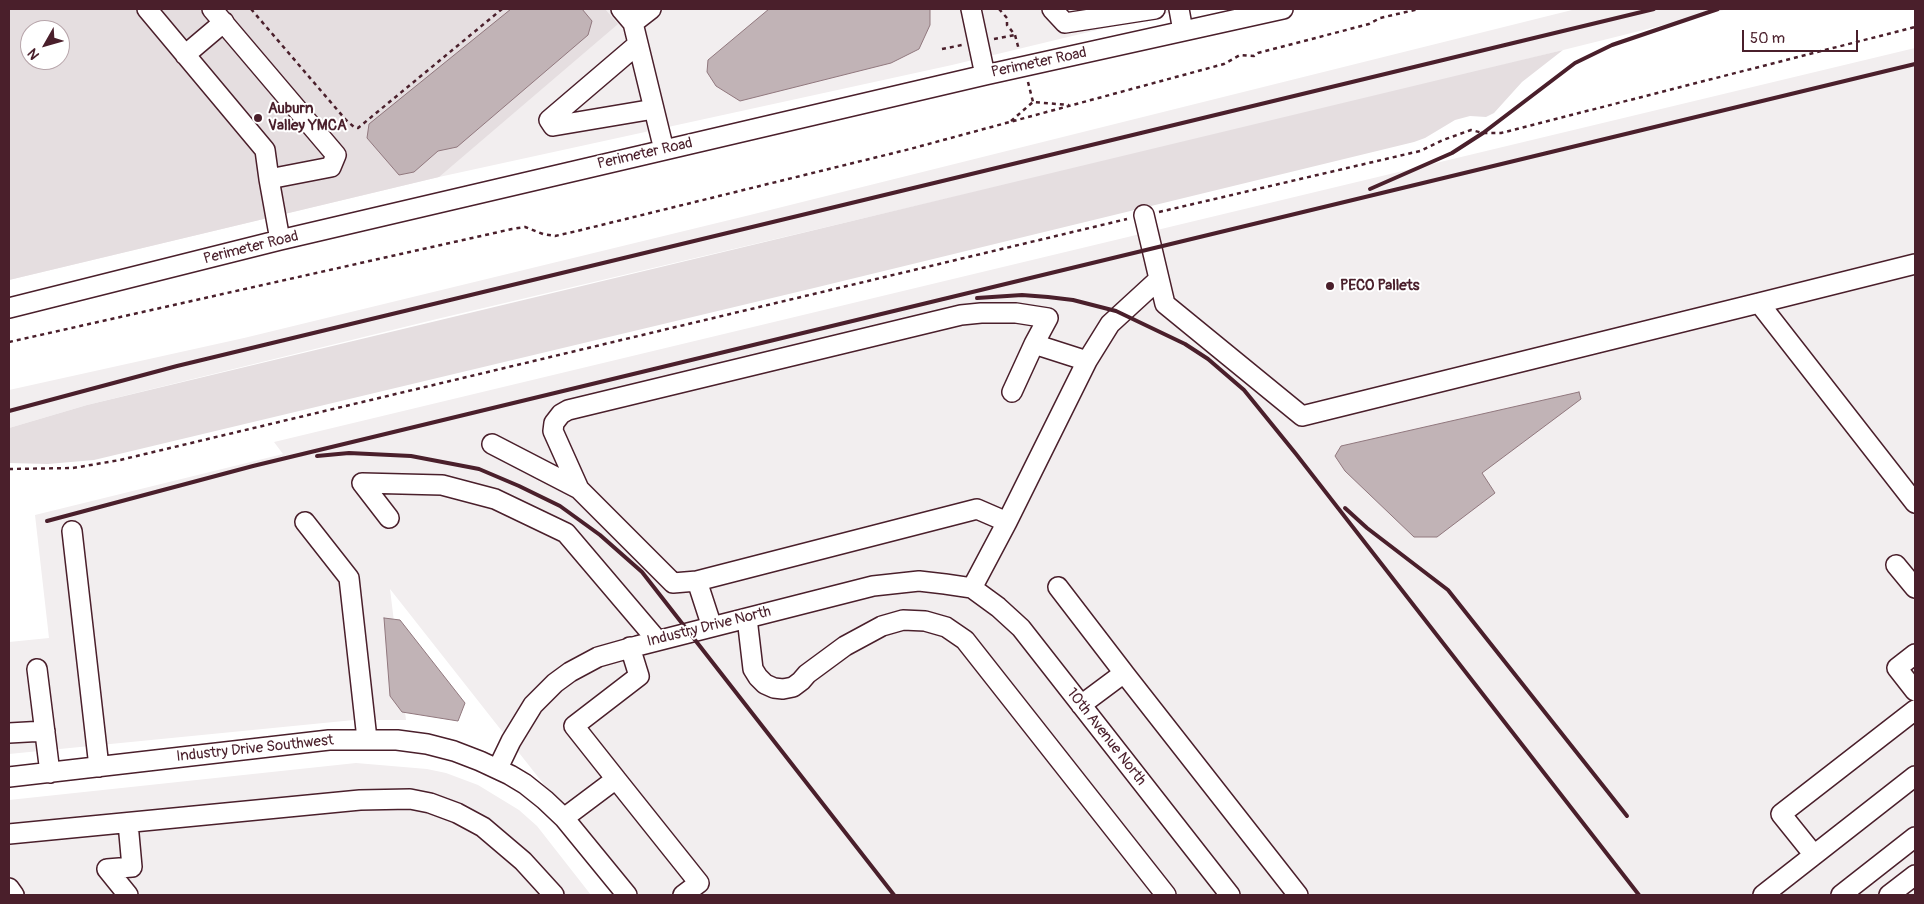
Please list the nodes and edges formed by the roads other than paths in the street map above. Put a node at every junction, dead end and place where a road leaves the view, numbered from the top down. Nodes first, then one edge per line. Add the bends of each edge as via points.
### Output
1 (147, 9) edge
2 (650, 9) edge
3 (971, 9) edge
4 (1052, 9) edge
5 (1155, 9) edge
6 (1179, 9) edge
7 (1283, 9) edge
8 (218, 16) edge
9 (627, 16) edge
10 (1184, 31) junction
11 (638, 44) junction
12 (185, 54) junction
13 (985, 74) junction
14 (654, 109) junction
15 (664, 150) junction
16 (270, 179) junction
17 (1144, 215) road end
18 (280, 240) junction
19 (1915, 264) edge
20 (1159, 278) junction
21 (1759, 302) junction
22 (9, 308) edge
23 (1034, 344) junction
24 (1087, 361) junction
25 (1012, 392) dead end
26 (492, 444) dead end
27 (579, 490) junction
28 (1915, 503) edge
29 (389, 518) dead end
30 (305, 522) dead end
31 (1007, 522) junction
32 (72, 531) dead end
33 (1896, 565) dead end
34 (697, 581) junction
35 (1058, 587) dead end
36 (972, 588) junction
37 (1915, 588) edge
38 (747, 618) junction
39 (712, 627) junction
40 (657, 640) junction
41 (630, 647) junction
42 (1915, 654) edge
43 (38, 669) dead end
44 (1124, 673) junction
45 (1915, 691) edge
46 (1081, 705) junction
47 (1915, 710) edge
48 (45, 731) junction
49 (9, 733) edge
50 (367, 739) junction
51 (99, 768) junction
52 (498, 768) junction
53 (50, 773) junction
54 (1915, 776) edge
55 (9, 777) edge
56 (616, 779) junction
57 (564, 818) junction
58 (128, 822) junction
59 (9, 834) edge
60 (1915, 837) edge
61 (1814, 855) junction
62 (1915, 875) edge
63 (9, 888) edge
64 (1222, 892) edge
65 (623, 894) edge
66 (14, 895) edge
67 (128, 895) edge
68 (554, 895) edge
69 (683, 895) edge
70 (1166, 895) edge
71 (1298, 895) edge
72 (1763, 895) edge
73 (1841, 895) edge
74 (1889, 895) edge

1 - 12 street
2 - 9 street
3 - 13 street
4 - 5 street via 1065,23
6 - 10 street
7 - 10 street, Perimeter Road
8 - 12 street
8 - 16 street via 336,156 332,167
9 - 11 street
10 - 13 street, Perimeter Road
11 - 14 street
11 - 14 street via 549,120 553,126
12 - 16 street via 265,150
13 - 15 street, Perimeter Road
14 - 15 street
15 - 18 street, Perimeter Road
16 - 18 street
17 - 20 street
18 - 22 street, Perimeter Road
19 - 21 street
20 - 21 street via 1165,304 1302,416
20 - 24 street via 1110,324
21 - 28 street
23 - 24 street
23 - 25 street
23 - 27 street via 1048,318 1016,313 961,315 568,410 554,423 553,431
24 - 31 street
26 - 27 street
27 - 34 street via 673,583
29 - 40 street via 362,483 442,485 495,498 566,534
30 - 50 street via 349,578
31 - 34 street via 977,509
31 - 36 street
32 - 51 street
33 - 37 street
34 - 39 street
35 - 44 street
36 - 38 street, Industry Drive North via 919,581 891,583
36 - 46 street, 10th Avenue North via 1011,617
38 - 39 street, Industry Drive North
38 - 70 street via 753,669 765,684 783,689 801,682 845,646 882,626 903,620 925,621 946,628 965,640
39 - 40 street, Industry Drive North
40 - 41 street, Industry Drive North
41 - 52 street, Industry Drive North via 598,657 555,683 524,717
41 - 56 street via 639,676 574,726
42 - 45 street via 1897,668
43 - 48 street
44 - 46 street
44 - 71 street
46 - 64 street, 10th Avenue North
47 - 61 street via 1781,814
48 - 49 street
48 - 53 street
50 - 51 street, Industry Drive Southwest via 262,746
50 - 52 street, Industry Drive Southwest via 427,744
51 - 53 street, Industry Drive Southwest
52 - 57 street, Industry Drive Southwest via 525,784
53 - 55 street, Industry Drive Southwest
54 - 61 street
56 - 57 street
56 - 69 street via 699,883
57 - 65 street, Industry Drive Southwest
58 - 59 street
58 - 67 street via 132,867 107,869
58 - 68 street via 360,800 410,799 458,813 483,827 523,861
60 - 73 street
61 - 72 street
62 - 74 street
63 - 66 street

